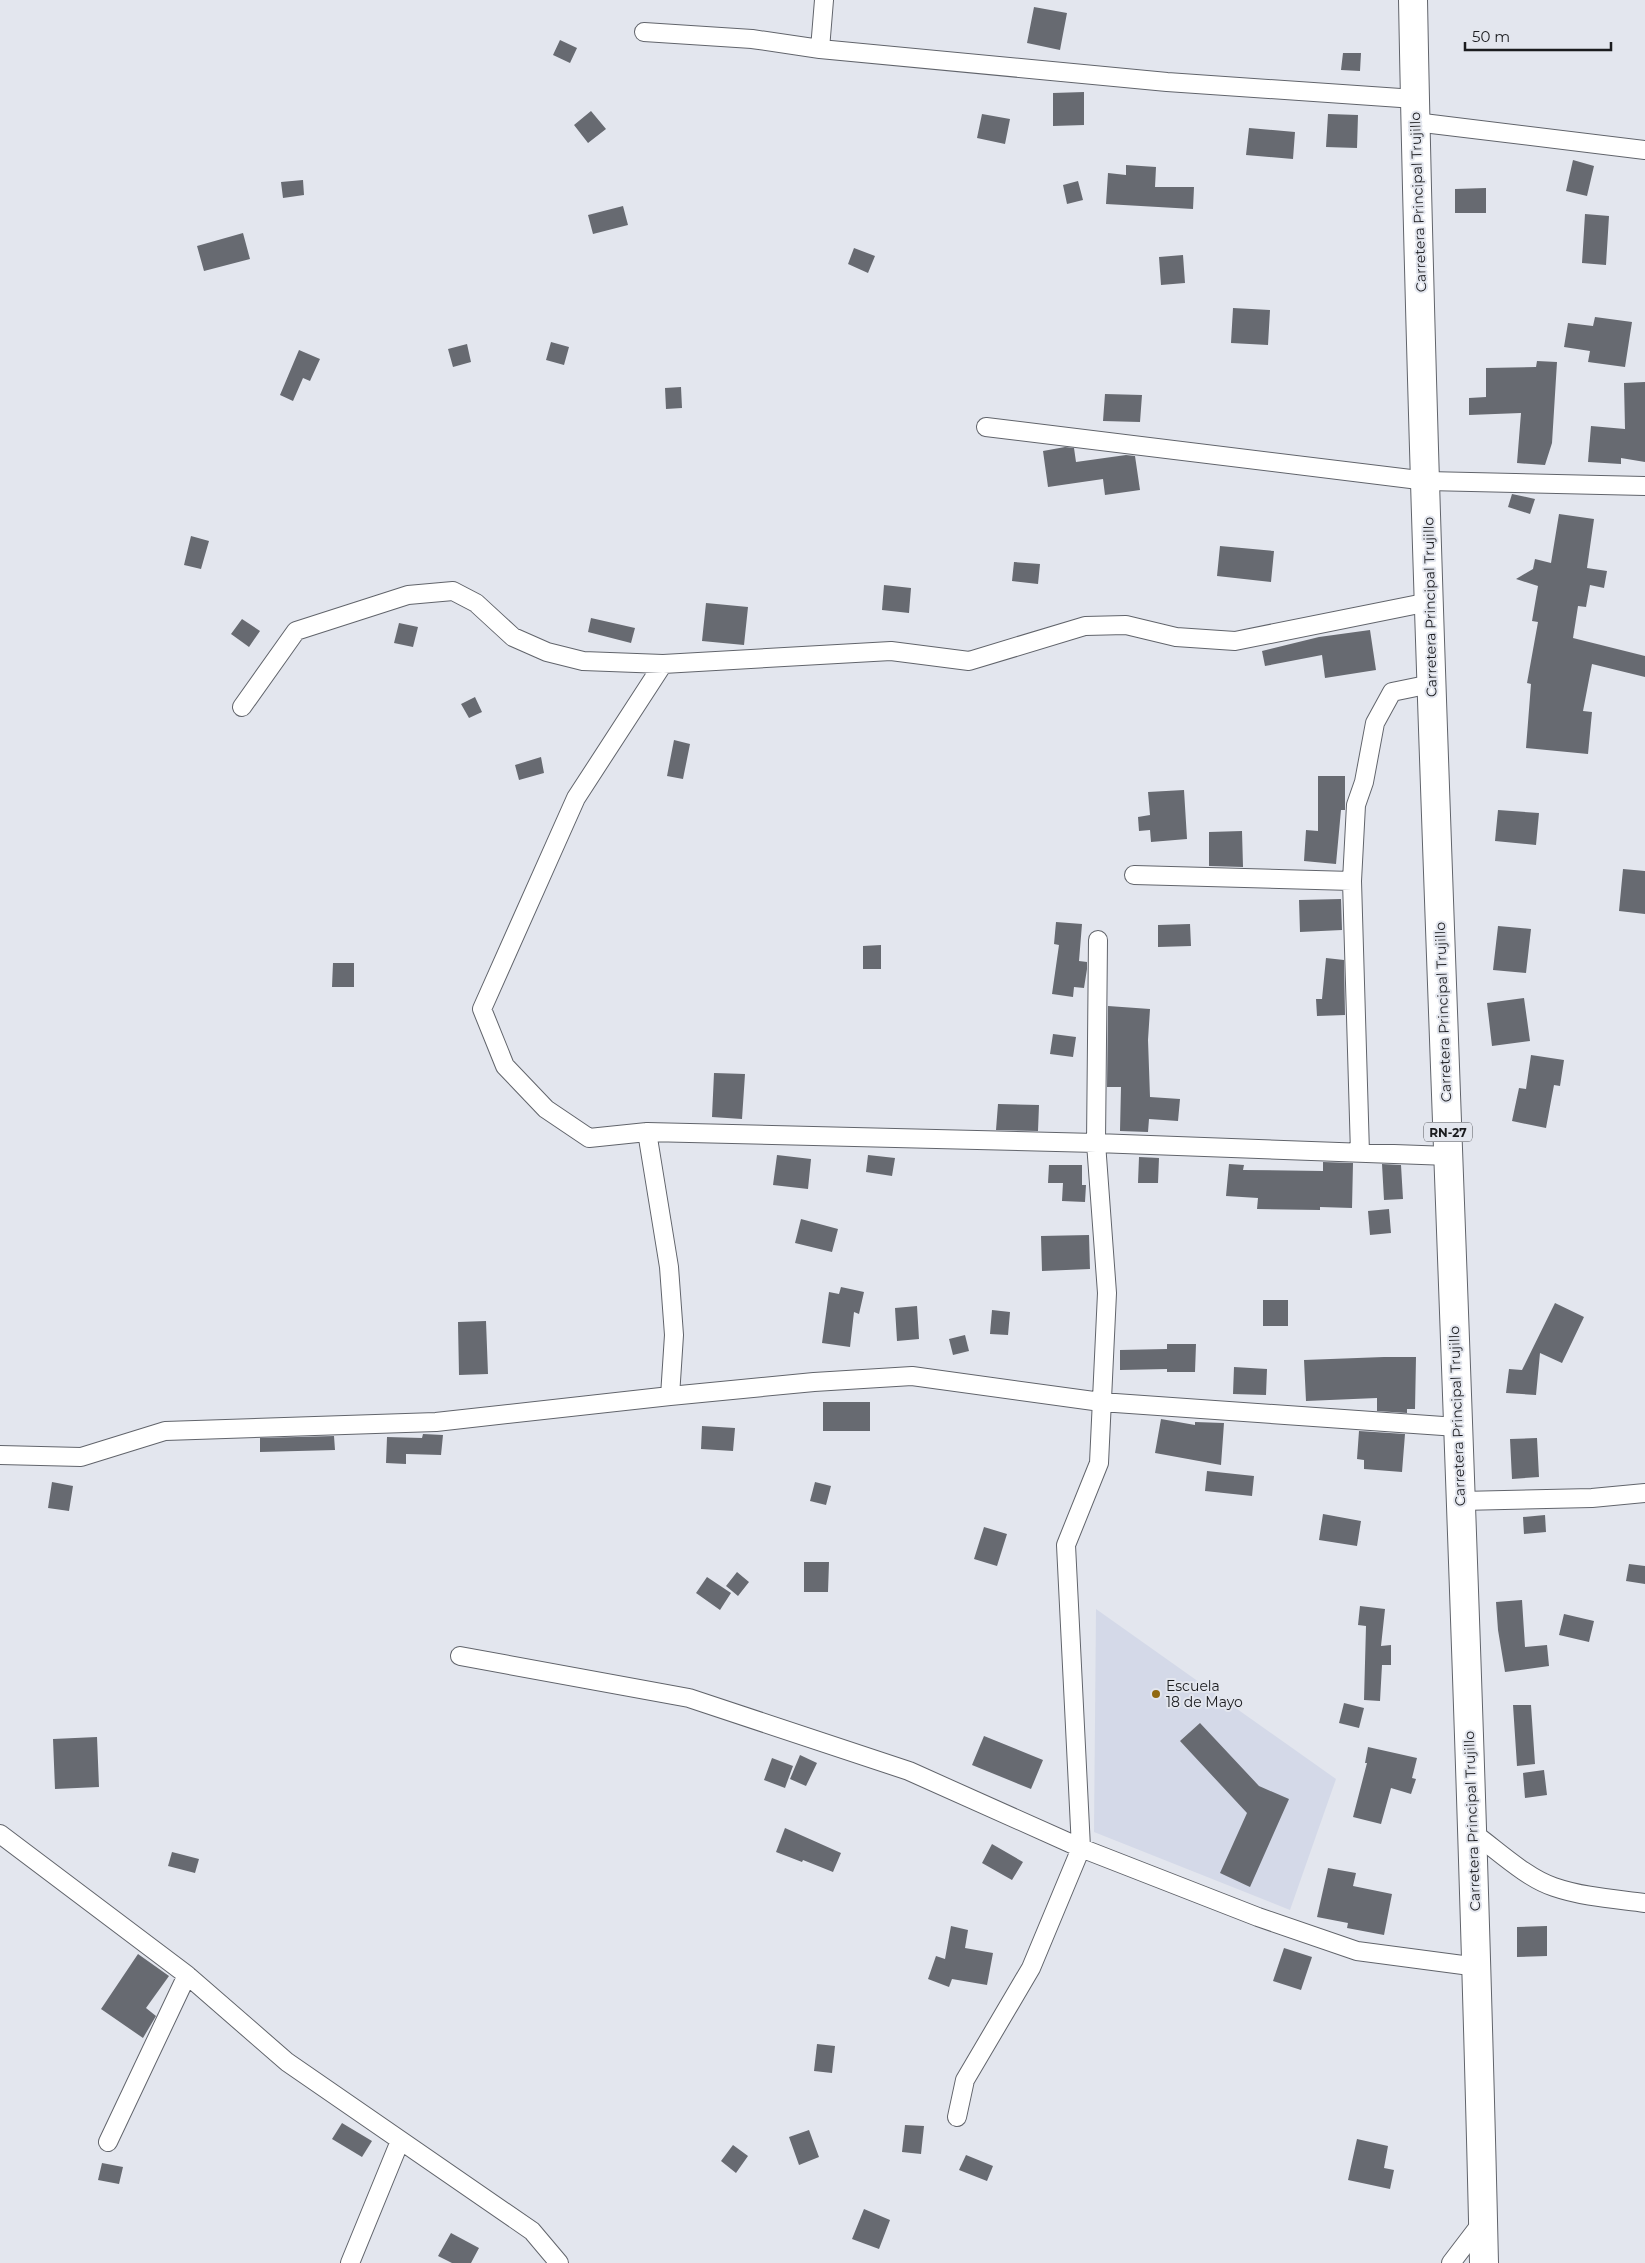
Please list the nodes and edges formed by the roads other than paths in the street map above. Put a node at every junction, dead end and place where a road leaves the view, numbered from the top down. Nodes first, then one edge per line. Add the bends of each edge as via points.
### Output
1 (824, 0) edge
2 (1413, 0) edge
3 (644, 32) dead end
4 (820, 50) junction
5 (1415, 111) junction
6 (1645, 150) edge
7 (986, 427) dead end
8 (1427, 481) junction
9 (1645, 486) edge
10 (1429, 602) junction
11 (663, 664) junction
12 (1431, 684) junction
13 (242, 707) dead end
14 (1134, 875) dead end
15 (1352, 881) junction
16 (1098, 940) dead end
17 (647, 1132) junction
18 (1096, 1143) junction
19 (1360, 1153) junction
20 (1449, 1156) junction
21 (670, 1396) junction
22 (1101, 1402) junction
23 (1457, 1427) junction
24 (0, 1455) edge
25 (1645, 1493) edge
26 (1461, 1501) junction
27 (460, 1656) dead end
28 (1472, 1832) junction
29 (0, 1834) edge
30 (1081, 1848) junction
31 (1645, 1903) edge
32 (1478, 1967) junction
33 (187, 1975) junction
34 (957, 2117) dead end
35 (400, 2141) junction
36 (108, 2142) dead end
37 (1483, 2220) junction
38 (350, 2263) edge
39 (559, 2263) edge
40 (1451, 2263) edge
41 (1484, 2263) edge

1 - 4 street
2 - 5 main road, Carretera Principal Trujillo / RN-27
3 - 4 street via 752,39
4 - 5 street via 1167,82
5 - 6 street
5 - 8 main road, Carretera Principal Trujillo / RN-27
7 - 8 street
8 - 9 street
8 - 10 main road, Carretera Principal Trujillo / RN-27
10 - 11 street via 1235,640 1176,637 1126,624 1085,626 969,661 891,651
10 - 12 main road, Carretera Principal Trujillo / RN-27
11 - 13 street via 583,661 547,652 513,638 476,603 453,592 408,595 296,631
11 - 17 street via 576,798 482,1009 506,1066 546,1109 589,1138
12 - 15 street via 1392,692 1375,723 1364,782 1356,805
12 - 20 main road, Carretera Principal Trujillo / RN-27
14 - 15 street
15 - 19 street
16 - 18 street
17 - 18 street
17 - 21 street via 669,1266 674,1335
18 - 19 street
18 - 22 street via 1107,1293
19 - 20 street
20 - 23 main road, Carretera Principal Trujillo / RN-27
21 - 22 street via 912,1376
21 - 24 street via 436,1422 165,1431 81,1457
22 - 23 street
22 - 30 street via 1100,1463 1066,1545
23 - 26 main road, Carretera Principal Trujillo / RN-27
25 - 26 street via 1592,1498
26 - 28 main road, Carretera Principal Trujillo / RN-27
27 - 30 street via 690,1698 909,1771
28 - 31 street via 1554,1887 1602,1898
28 - 32 main road, Carretera Principal Trujillo / RN-27
29 - 33 street
30 - 32 street via 1258,1917 1356,1951
30 - 34 street via 1031,1968 966,2080
32 - 37 main road, Carretera Principal Trujillo / RN-27
33 - 35 street via 287,2062
33 - 36 street
35 - 38 street
35 - 39 street via 532,2231
37 - 40 street
37 - 41 main road, Carretera Principal Trujillo / RN-27

